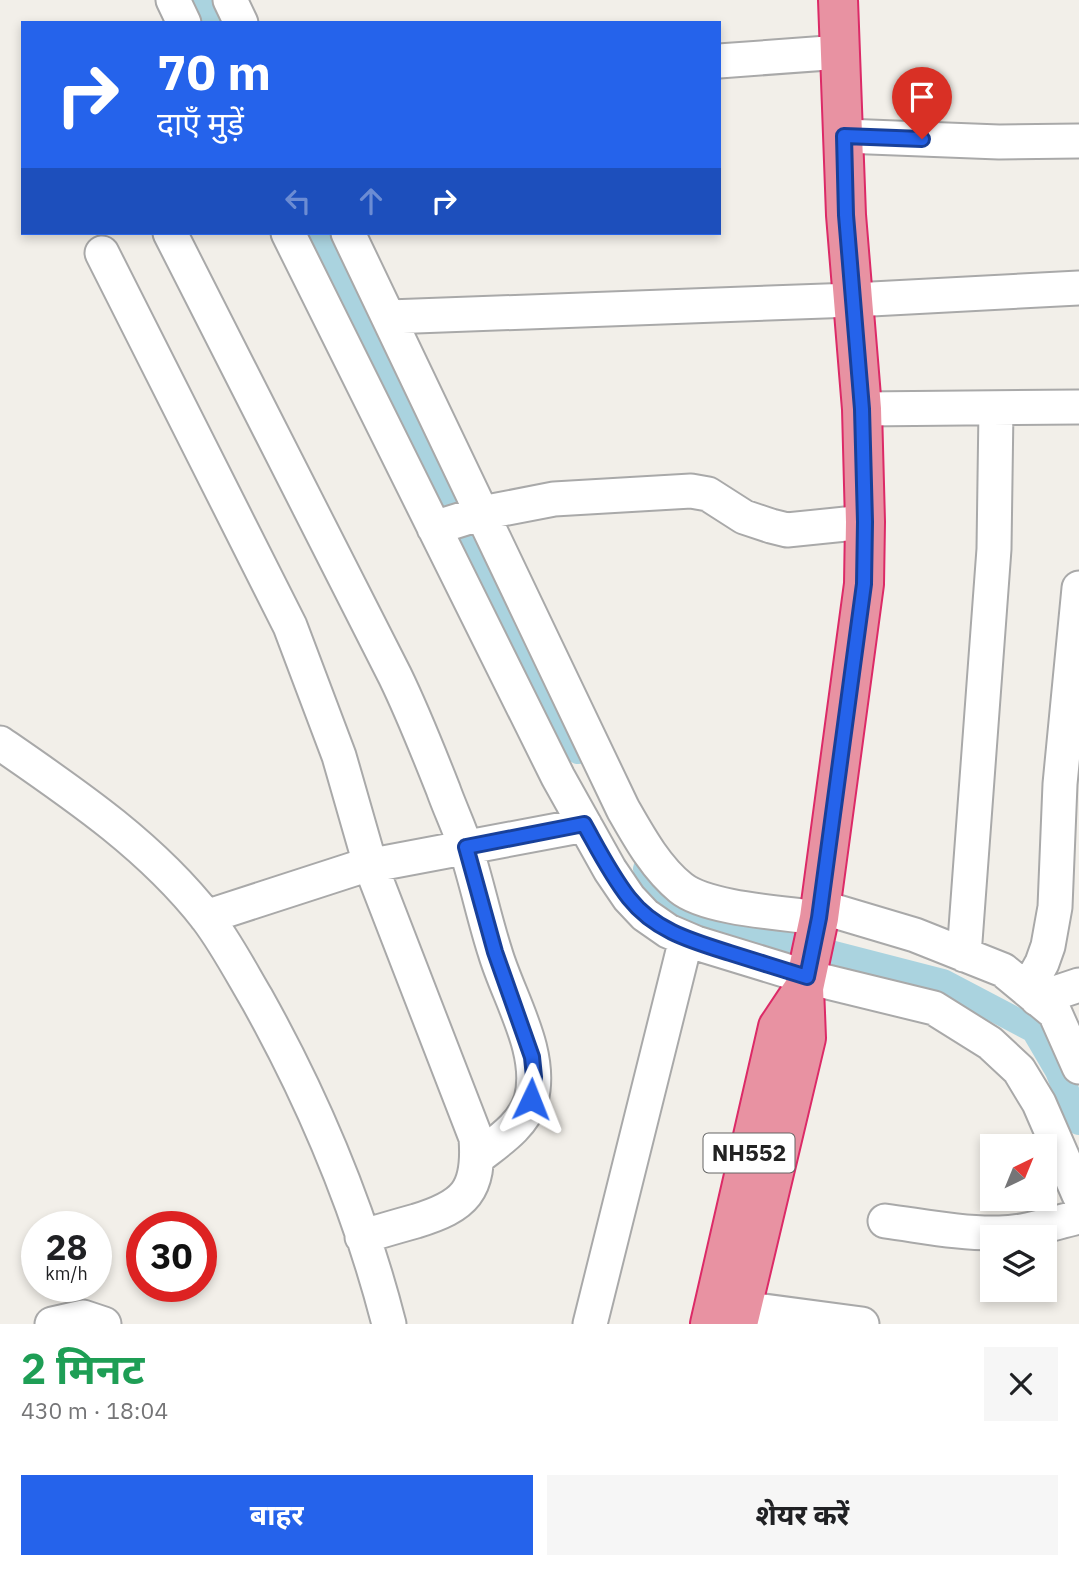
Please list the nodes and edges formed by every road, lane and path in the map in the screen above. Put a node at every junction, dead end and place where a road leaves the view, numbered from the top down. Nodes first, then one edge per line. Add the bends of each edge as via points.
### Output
1 (173, 0) edge
2 (230, 0) edge
3 (838, 0) edge
4 (183, 21) edge
5 (241, 21) edge
6 (841, 52) junction
7 (721, 61) edge
8 (844, 136) junction
9 (1079, 141) edge
10 (171, 235) edge
11 (289, 235) edge
12 (349, 235) edge
13 (102, 253) dead end
14 (1079, 288) edge
15 (853, 300) junction
16 (389, 317) junction
17 (1079, 407) edge
18 (862, 409) junction
19 (996, 409) junction
20 (482, 513) junction
21 (865, 522) junction
22 (434, 528) junction
23 (1079, 588) edge
24 (0, 743) edge
25 (1072, 743) edge
26 (584, 824) junction
27 (466, 847) junction
28 (370, 864) junction
29 (206, 917) junction
30 (819, 919) junction
31 (686, 939) junction
32 (964, 955) junction
33 (806, 979) junction
34 (1079, 985) edge
35 (1032, 994) junction
36 (1076, 1051) edge
37 (477, 1158) junction
38 (1079, 1195) edge
39 (1079, 1217) edge
40 (886, 1221) dead end
41 (362, 1237) junction
42 (730, 1319) edge
43 (52, 1324) edge
44 (104, 1324) edge
45 (389, 1324) edge
46 (590, 1324) edge
47 (862, 1324) edge

1 - 4 street
2 - 5 street
3 - 6 highway, NH552
6 - 7 street
6 - 8 highway, NH552
8 - 9 street
8 - 15 highway, NH552
10 - 27 street via 401,688
11 - 22 street
12 - 16 street
13 - 28 street via 290,626 339,756
14 - 15 street
15 - 16 street
15 - 18 highway, NH552
16 - 20 street
17 - 19 street
18 - 19 street
18 - 21 highway, NH552
19 - 32 street via 994,549
20 - 21 street via 554,499 691,491 708,494 744,517 787,530
20 - 22 street
20 - 30 street via 623,809 670,878 703,900
21 - 30 highway, NH552 via 864,584
22 - 26 street
23 - 25 street
24 - 29 street via 101,815 173,880
25 - 35 street via 1060,784 1052,927
26 - 27 street
26 - 31 street via 629,898 645,915
27 - 28 street
27 - 37 street via 495,952 532,1057 534,1077 526,1113
28 - 29 street
28 - 37 street via 476,1138
29 - 41 street via 284,1047
30 - 32 street via 915,935
30 - 33 highway, NH552
31 - 33 street
31 - 46 street
32 - 35 street via 1003,970
33 - 38 street via 934,1008 990,1043 1019,1070 1039,1102
33 - 42 highway, NH552 via 778,1027
34 - 35 street
35 - 36 street via 1055,1013
37 - 41 street via 466,1208 455,1205
39 - 40 street via 1001,1233
41 - 45 street
42 - 47 street
43 - 44 street via 83,1317

